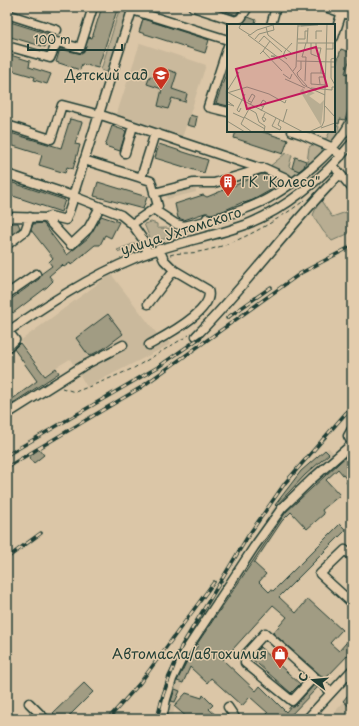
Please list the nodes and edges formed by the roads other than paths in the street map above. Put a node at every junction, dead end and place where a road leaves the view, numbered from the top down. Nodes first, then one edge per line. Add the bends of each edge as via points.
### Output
1 (94, 7) edge
2 (193, 7) edge
3 (248, 7) edge
4 (276, 7) edge
5 (328, 7) edge
6 (133, 8) edge
7 (347, 13) edge
8 (7, 14) edge
9 (236, 23) edge
10 (271, 24) edge
11 (57, 30) dead end
12 (335, 35) edge
13 (227, 40) edge
14 (7, 46) edge
15 (227, 49) edge
16 (227, 112) edge
17 (98, 116) junction
18 (352, 119) edge
19 (7, 125) edge
20 (133, 126) junction
21 (302, 132) edge
22 (155, 133) junction
23 (352, 142) edge
24 (331, 147) junction
25 (125, 153) dead end
26 (341, 156) junction
27 (84, 160) junction
28 (333, 165) junction
29 (262, 169) junction
30 (7, 174) edge
31 (340, 174) junction
32 (141, 178) junction
33 (290, 182) junction
34 (351, 187) dead end
35 (154, 193) junction
36 (73, 196) junction
37 (100, 207) junction
38 (154, 209) junction
39 (30, 217) junction
40 (46, 218) junction
41 (7, 219) edge
42 (132, 224) junction
43 (7, 245) edge
44 (148, 253) junction
45 (161, 253) junction
46 (174, 270) junction
47 (36, 274) dead end
48 (7, 294) edge
49 (148, 304) dead end
50 (8, 332) edge
51 (196, 336) road end
52 (123, 345) dead end
53 (149, 345) dead end
54 (7, 348) edge
55 (7, 414) edge
56 (352, 429) edge
57 (352, 443) edge
58 (352, 556) edge
59 (352, 603) edge
60 (352, 670) edge
61 (314, 677) junction
62 (331, 692) junction
63 (29, 703) dead end
64 (228, 707) dead end
65 (45, 719) edge
66 (162, 719) edge
67 (236, 719) edge
68 (307, 719) edge

1 - 14 street via 80,48 56,42 50,58
2 - 9 street
3 - 9 street
4 - 10 street
5 - 7 main road
6 - 13 street
6 - 17 street
7 - 12 street
8 - 11 street
15 - 16 street via 208,107
17 - 19 street via 62,105 51,139
17 - 20 street
17 - 27 street
18 - 24 street
20 - 22 street
20 - 25 street
21 - 24 street
22 - 29 street
22 - 32 street
23 - 26 street, улица Ухтомского
24 - 26 street
24 - 33 street via 300,178
26 - 28 street, улица Ухтомского
27 - 32 street
27 - 36 street
28 - 31 street
28 - 45 street, улица Ухтомского via 296,197 267,215
29 - 33 street
29 - 35 street via 214,183 194,183
30 - 36 street
31 - 34 street
31 - 51 street via 314,200 259,267
32 - 35 street via 151,181
33 - 38 street via 268,198 184,226 176,224
35 - 38 street via 158,206
36 - 37 street
36 - 40 street via 66,220 50,216
37 - 40 street via 88,229 71,245
37 - 42 street via 121,215
38 - 42 street
39 - 40 street
39 - 41 street
39 - 43 street via 25,231
42 - 44 street
44 - 45 street, улица Ухтомского
44 - 50 street, улица Ухтомского via 87,280
45 - 46 street
46 - 49 street
46 - 53 street via 208,290 208,298 190,321
47 - 48 street
50 - 54 street via 15,340
52 - 55 street via 83,366
56 - 57 street via 348,436
57 - 66 street via 282,508 254,547 185,652 172,679
58 - 59 street via 345,550 320,574
60 - 62 street
61 - 61 street via 292,701 245,663 246,654 265,633
61 - 62 street
62 - 68 street
63 - 65 street
64 - 67 street

